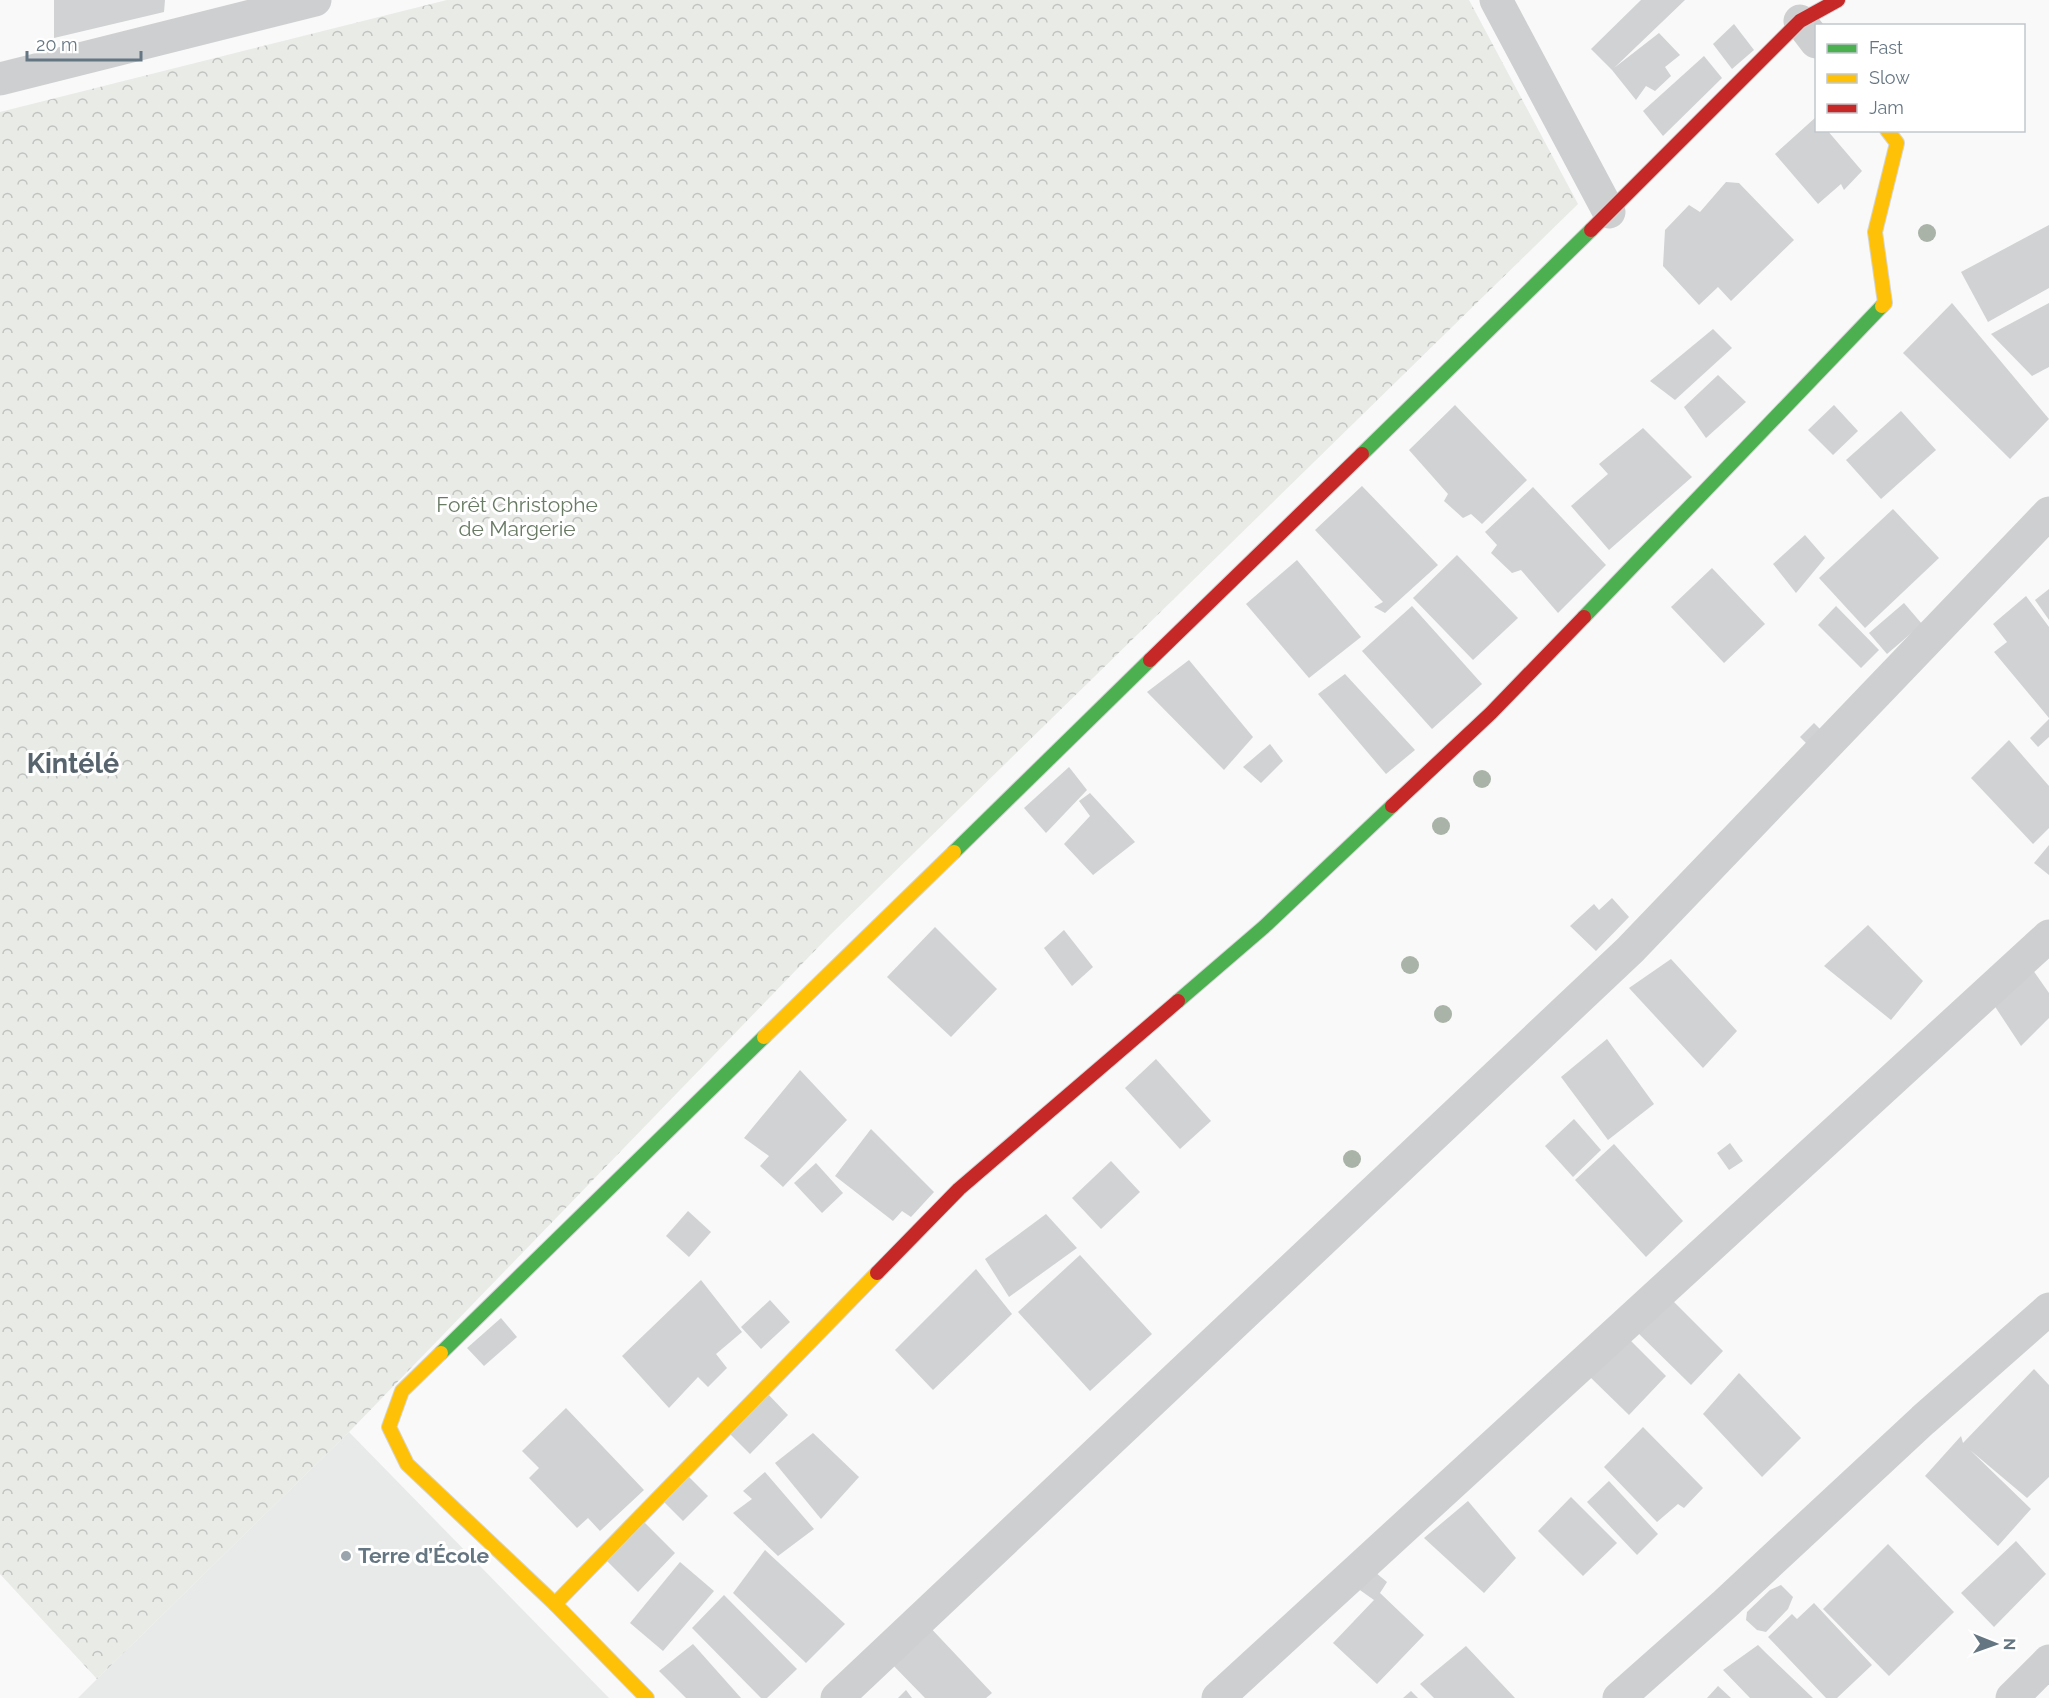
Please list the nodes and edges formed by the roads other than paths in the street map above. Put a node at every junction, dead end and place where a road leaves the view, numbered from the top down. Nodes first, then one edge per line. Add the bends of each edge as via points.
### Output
1 (315, 0) edge
2 (1496, 0) edge
3 (1838, 0) edge
4 (1816, 24) edge
5 (1808, 32) edge
6 (0, 79) edge
7 (1889, 132) edge
8 (1609, 212) junction
9 (2049, 513) edge
10 (2049, 936) edge
11 (2049, 1310) edge
12 (555, 1604) junction
13 (2049, 1660) edge
14 (647, 1698) edge
15 (837, 1698) edge
16 (1218, 1698) edge
17 (1619, 1698) edge
18 (2012, 1698) edge

1 - 6 street
2 - 8 street
3 - 4 street
5 - 8 street
7 - 12 street via 1897,143 1875,232 1885,303 1491,713 1264,927 959,1190
8 - 12 street via 402,1391 389,1427 407,1464
9 - 15 street via 1630,950
10 - 16 street
11 - 17 street
12 - 14 street
13 - 18 street

